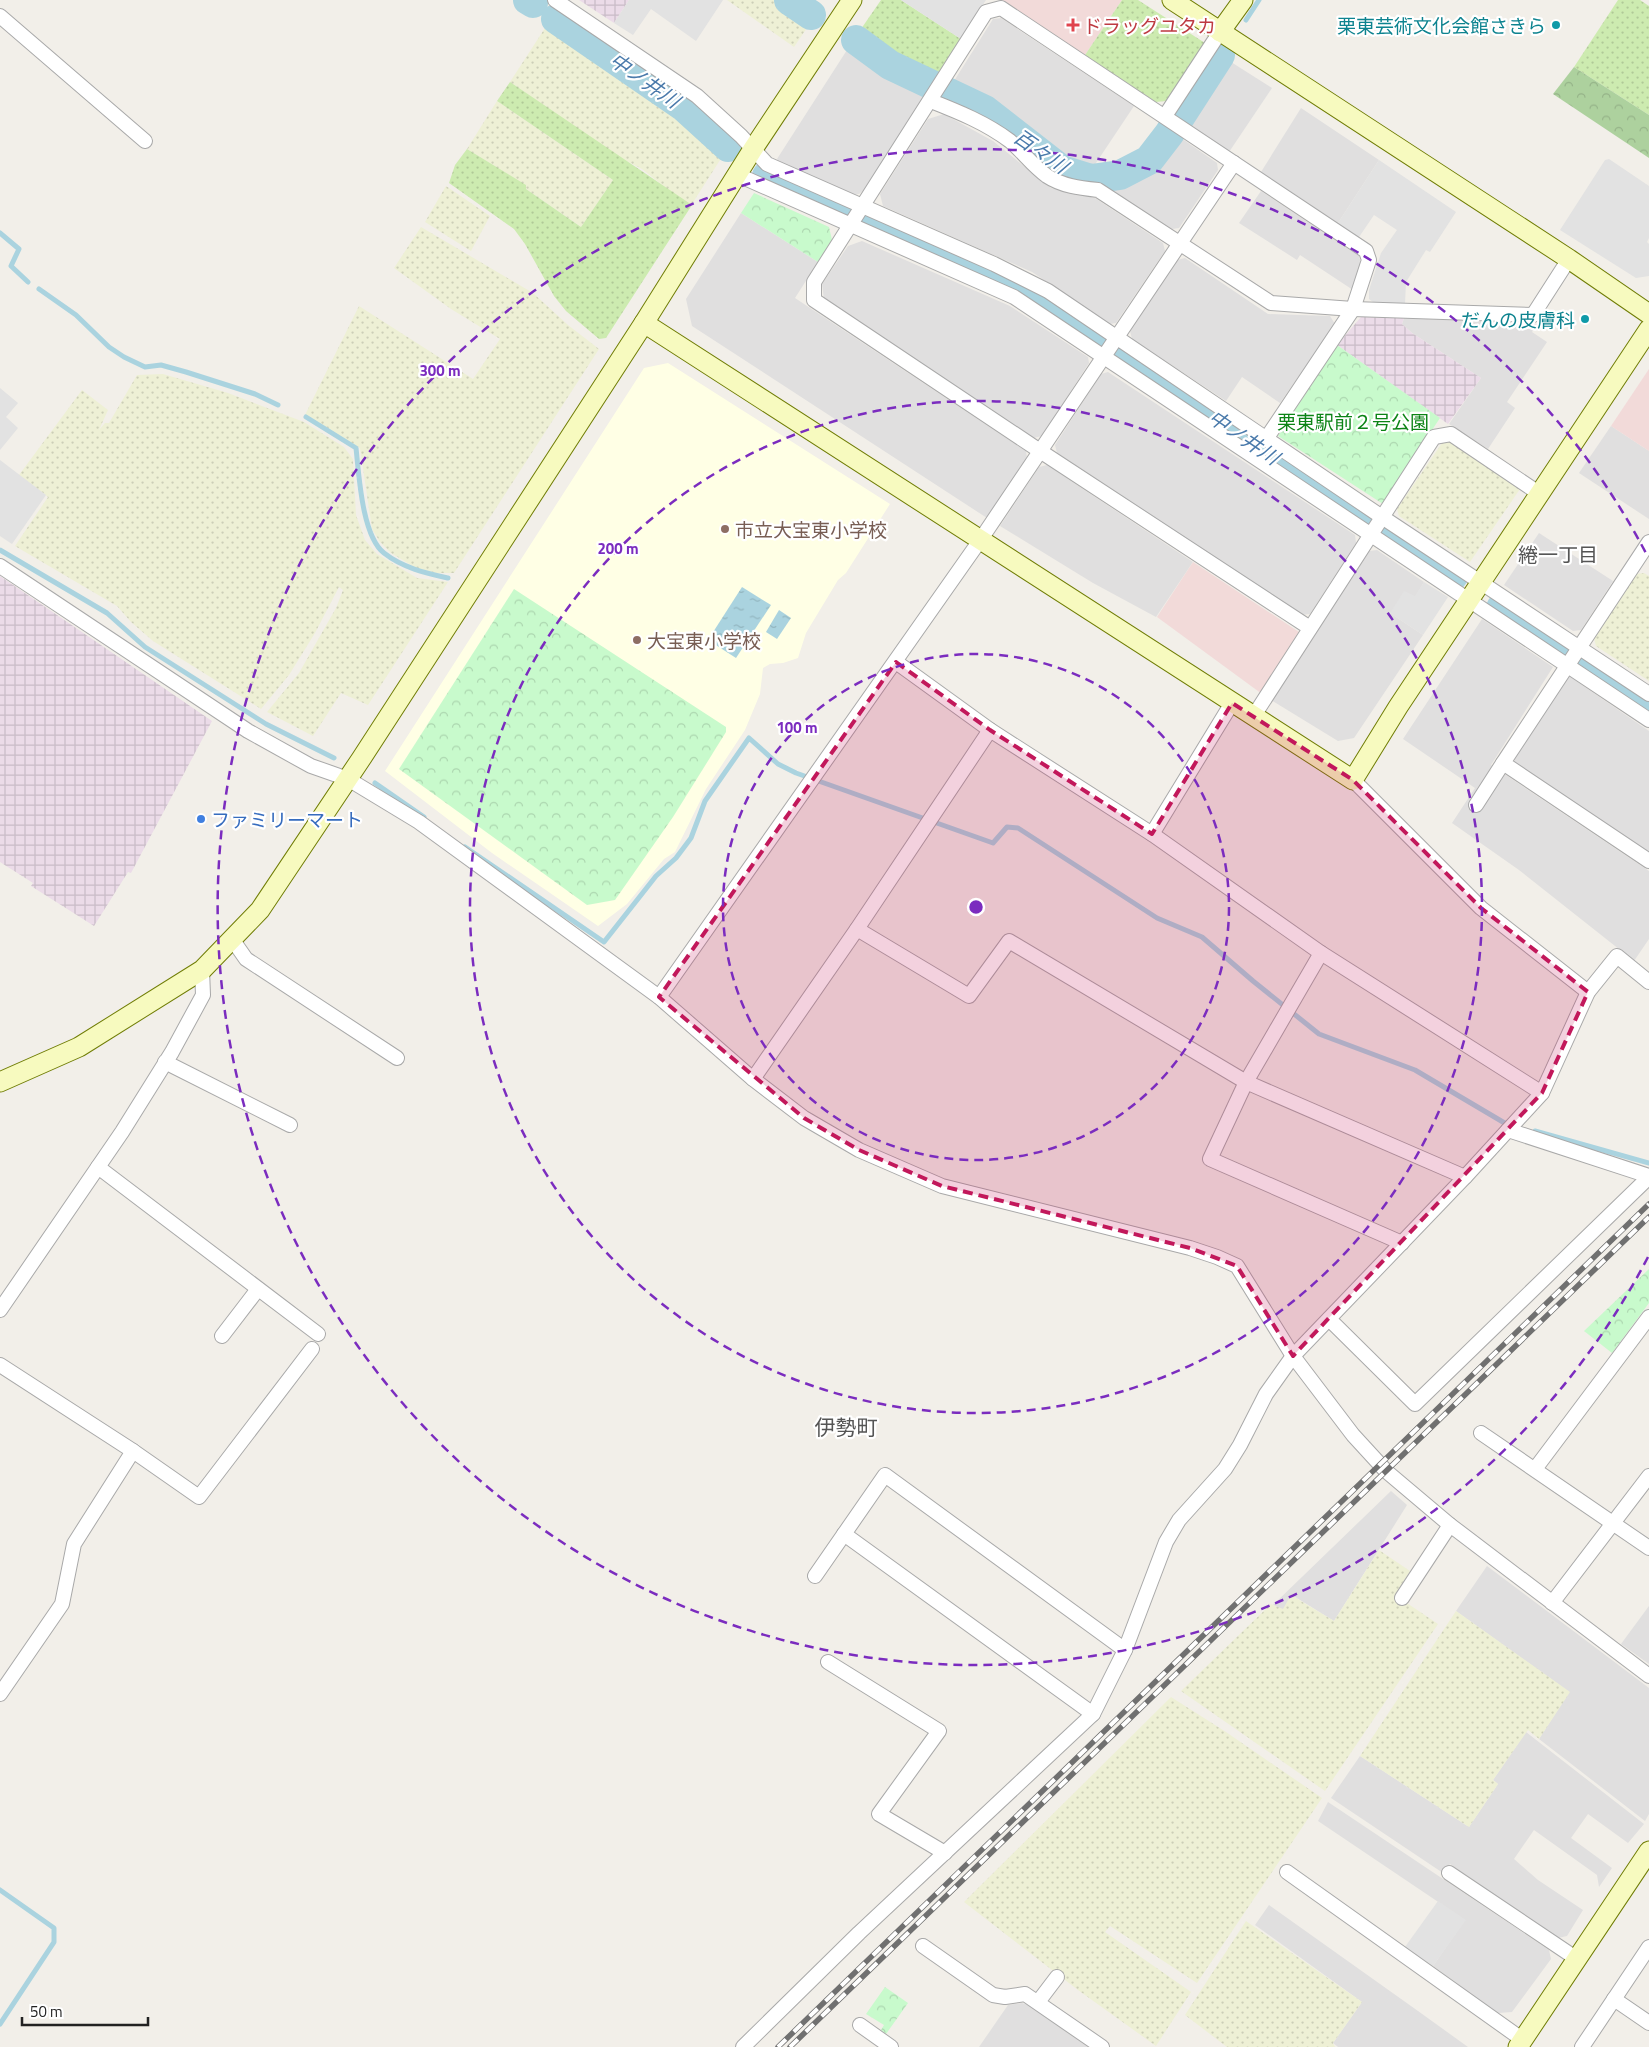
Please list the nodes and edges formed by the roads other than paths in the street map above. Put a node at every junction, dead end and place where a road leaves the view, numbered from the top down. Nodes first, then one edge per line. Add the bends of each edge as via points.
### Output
1 (555, 0) edge
2 (852, 0) edge
3 (1172, 0) edge
4 (1243, 0) edge
5 (0, 16) edge
6 (1220, 32) junction
7 (936, 93) junction
8 (1172, 121) junction
9 (145, 141) dead end
10 (753, 149) junction
11 (1234, 163) junction
12 (738, 175) junction
13 (862, 206) junction
14 (849, 226) junction
15 (1178, 243) junction
16 (1569, 259) junction
17 (1353, 309) junction
18 (1649, 314) edge
19 (644, 323) junction
20 (1649, 329) edge
21 (1116, 336) junction
22 (1103, 357) junction
23 (1266, 439) junction
24 (1040, 451) junction
25 (1540, 494) junction
26 (1382, 517) junction
27 (1370, 534) junction
28 (981, 539) junction
29 (1649, 542) edge
30 (1644, 562) edge
31 (0, 566) edge
32 (1481, 583) junction
33 (1470, 600) junction
34 (1310, 628) junction
35 (1579, 647) junction
36 (896, 662) junction
37 (1567, 665) junction
38 (1649, 694) edge
39 (1232, 703) junction
40 (1253, 717) junction
41 (1649, 720) edge
42 (990, 730) junction
43 (1503, 762) junction
44 (348, 779) junction
45 (1353, 780) junction
46 (1476, 805) dead end
47 (1152, 834) junction
48 (1649, 861) edge
49 (857, 929) junction
50 (232, 939) junction
51 (1321, 954) junction
52 (202, 970) junction
53 (1649, 982) edge
54 (1588, 992) junction
55 (659, 997) junction
56 (397, 1058) dead end
57 (165, 1062) junction
58 (753, 1079) junction
59 (0, 1082) edge
60 (1246, 1082) junction
61 (1542, 1093) junction
62 (290, 1125) dead end
63 (1508, 1130) junction
64 (98, 1167) junction
65 (1465, 1177) junction
66 (1649, 1177) edge
67 (1402, 1243) junction
68 (258, 1289) junction
69 (0, 1310) edge
70 (1649, 1317) edge
71 (1329, 1319) junction
72 (318, 1334) dead end
73 (222, 1336) dead end
74 (312, 1349) dead end
75 (1293, 1356) junction
76 (0, 1365) edge
77 (1481, 1434) dead end
78 (133, 1451) junction
79 (1535, 1469) junction
80 (1649, 1476) edge
81 (1614, 1523) junction
82 (1450, 1525) junction
83 (844, 1534) junction
84 (1649, 1548) edge
85 (815, 1576) dead end
86 (1402, 1598) dead end
87 (1552, 1603) junction
88 (1125, 1650) junction
89 (828, 1662) dead end
90 (1649, 1676) edge
91 (0, 1694) edge
92 (1093, 1714) junction
93 (1649, 1851) edge
94 (945, 1853) junction
95 (1287, 1872) dead end
96 (1449, 1873) dead end
97 (923, 1946) dead end
98 (1649, 1947) edge
99 (1576, 1960) junction
100 (1057, 1977) dead end
101 (1614, 1999) junction
102 (1038, 2002) junction
103 (1649, 2024) edge
104 (860, 2025) dead end
105 (1520, 2043) edge
106 (743, 2047) edge
107 (891, 2047) edge
108 (1102, 2047) edge
109 (1582, 2047) edge

1 - 10 street via 696,96
2 - 10 street
3 - 6 street
4 - 6 street
5 - 9 street
6 - 8 street
6 - 16 street
7 - 8 street via 986,12 1000,8
7 - 13 street
7 - 15 street via 1010,142 1046,176 1066,185 1098,190
8 - 11 street
10 - 12 street
10 - 13 street via 767,164
11 - 15 street
11 - 17 street via 1366,251 1369,260
12 - 14 street
12 - 19 street
13 - 14 street
13 - 21 street via 1048,292
14 - 22 street via 1014,297
14 - 24 street via 814,282 814,300
15 - 17 street via 1271,303
15 - 21 street
16 - 17 street via 1532,315
16 - 18 street
17 - 23 street
19 - 28 street
19 - 44 street
20 - 25 street
21 - 22 street
21 - 23 street
22 - 24 street
22 - 27 street
23 - 26 street
24 - 28 street
24 - 34 street
25 - 26 street via 1451,434 1434,437
25 - 32 street
26 - 27 street
26 - 32 street
27 - 33 street
27 - 34 street
28 - 36 street
28 - 39 street
29 - 30 street
30 - 35 street
31 - 44 street via 248,731 311,766
32 - 33 street
32 - 35 street
33 - 37 street
33 - 45 street
34 - 40 street
35 - 37 street
35 - 38 street
36 - 42 street
36 - 55 street
37 - 41 street
37 - 43 street
39 - 40 street
39 - 47 street
40 - 45 street
42 - 47 street
42 - 49 street
43 - 46 street
43 - 48 street
44 - 50 street via 260,910
44 - 55 street via 419,822
45 - 54 street via 1481,908
47 - 51 street
49 - 58 street
49 - 60 street via 969,996 1009,941
50 - 52 street
50 - 56 street via 246,959
51 - 60 street
51 - 61 street
52 - 57 street via 203,995
52 - 59 street via 79,1047
53 - 54 street via 1617,956
54 - 61 street
55 - 58 street
57 - 62 street
57 - 64 street
58 - 75 street via 804,1118 859,1150 942,1186 1190,1248 1236,1266
60 - 65 street
60 - 67 street via 1210,1159
61 - 63 street
63 - 65 street
63 - 66 street
64 - 68 street
64 - 69 street
65 - 67 street
66 - 71 street via 1415,1404
67 - 71 street
68 - 72 street
68 - 73 street
70 - 79 street
71 - 75 street
74 - 78 street via 199,1497
75 - 82 street via 1379,1464
75 - 88 street via 1266,1394 1225,1469 1179,1520 1166,1542
76 - 78 street
77 - 79 street
78 - 91 street via 74,1544 62,1604
79 - 81 street
80 - 81 street
81 - 84 street
81 - 87 street
82 - 86 street
82 - 87 street
83 - 85 street
83 - 88 street via 885,1475
83 - 92 street
87 - 90 street
88 - 92 street
89 - 94 street via 939,1731 879,1814
92 - 94 street
93 - 99 street
94 - 106 street via 858,1933
95 - 105 street
96 - 99 street
97 - 102 street via 993,1995 1025,1994
98 - 101 street
99 - 105 street
100 - 102 street
101 - 103 street
101 - 109 street
102 - 108 street
104 - 107 street

